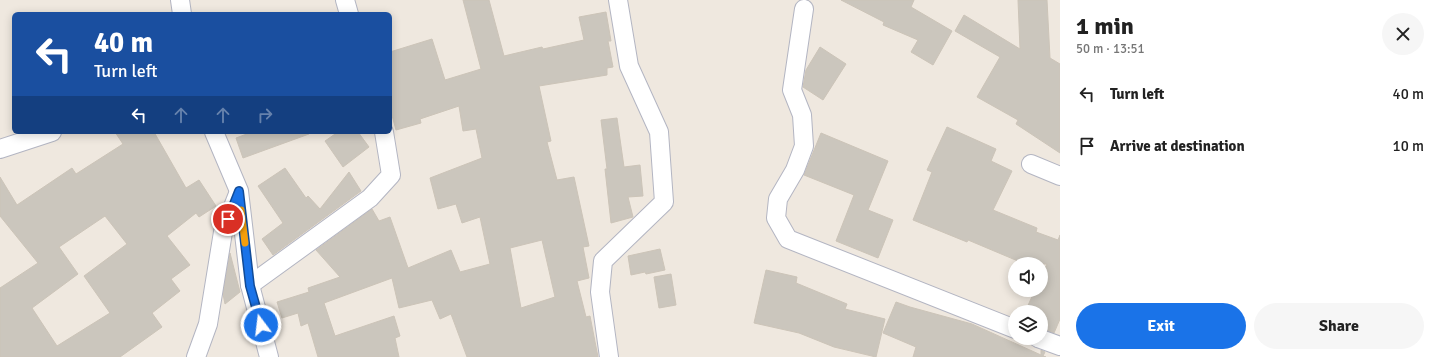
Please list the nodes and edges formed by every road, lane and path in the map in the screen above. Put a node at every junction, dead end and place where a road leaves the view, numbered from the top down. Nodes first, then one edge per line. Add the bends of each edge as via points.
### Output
1 (180, 0) edge
2 (345, 0) edge
3 (618, 0) edge
4 (804, 9) dead end
5 (182, 12) edge
6 (348, 12) edge
7 (46, 134) edge
8 (215, 134) edge
9 (384, 134) edge
10 (0, 148) edge
11 (1030, 164) dead end
12 (1060, 176) edge
13 (239, 191) junction
14 (250, 286) junction
15 (1008, 327) edge
16 (1048, 342) edge
17 (1060, 346) edge
18 (196, 357) edge
19 (269, 357) edge
20 (609, 357) edge

1 - 5 street
2 - 6 street
3 - 20 street via 629,66 658,132 664,202 603,261 600,292
4 - 15 street via 792,90 802,115 804,146 795,170 778,199 776,218 788,239
7 - 10 street
8 - 13 street
9 - 14 street via 391,175 370,198
11 - 12 street
13 - 14 street
13 - 18 street via 223,232 208,324
14 - 19 street
16 - 17 street

